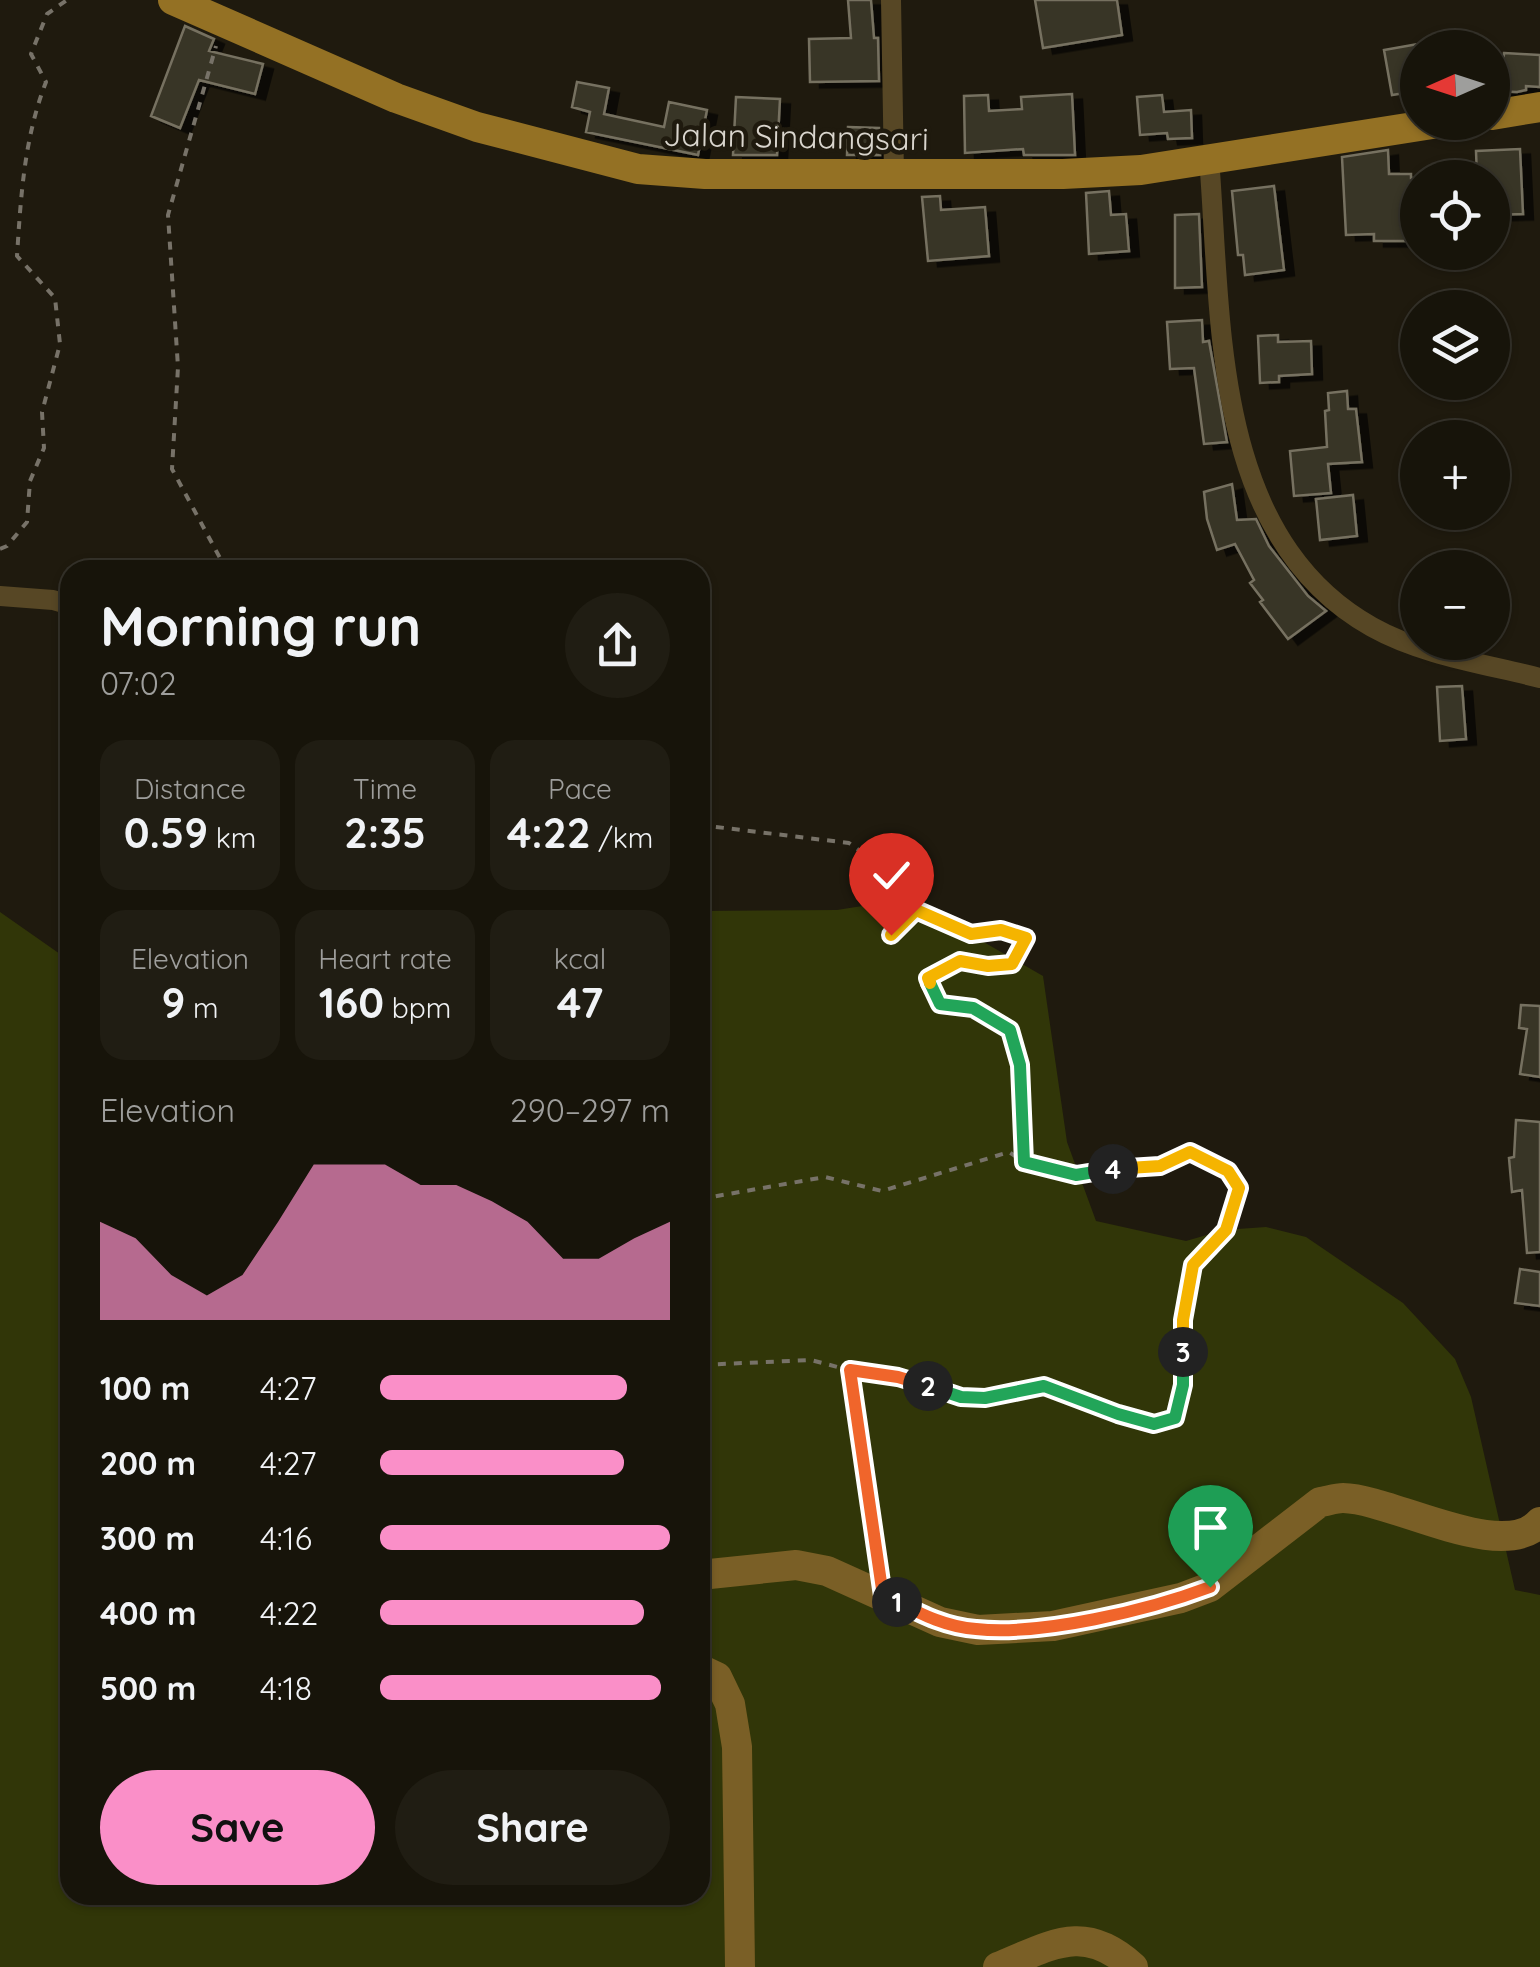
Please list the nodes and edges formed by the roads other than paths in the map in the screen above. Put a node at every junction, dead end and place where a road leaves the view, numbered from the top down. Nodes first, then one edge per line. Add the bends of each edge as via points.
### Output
1 (173, 0) edge
2 (891, 0) edge
3 (1540, 107) edge
4 (1510, 112) edge
5 (1400, 129) edge
6 (1209, 158) junction
7 (894, 174) junction
8 (0, 596) edge
9 (60, 602) edge
10 (1540, 678) edge
11 (1531, 1528) edge
12 (710, 1574) edge
13 (710, 1673) edge
14 (740, 1967) edge
15 (998, 1967) edge
16 (1133, 1967) edge

1 - 7 main road, Jalan Sindangsari via 396,98 477,127 638,169
2 - 7 street
3 - 4 main road
5 - 6 main road, Jalan Sindangsari
6 - 7 main road, Jalan Sindangsari via 1063,174
6 - 10 street via 1235,427 1246,467 1281,537 1322,590 1374,628
8 - 9 street
11 - 12 main road via 1494,1537 1368,1502 1320,1502 1210,1587 1053,1626 978,1630 940,1622 827,1571 796,1565
13 - 14 main road via 730,1704 737,1747
15 - 16 main road via 1058,1942 1081,1941 1111,1947

